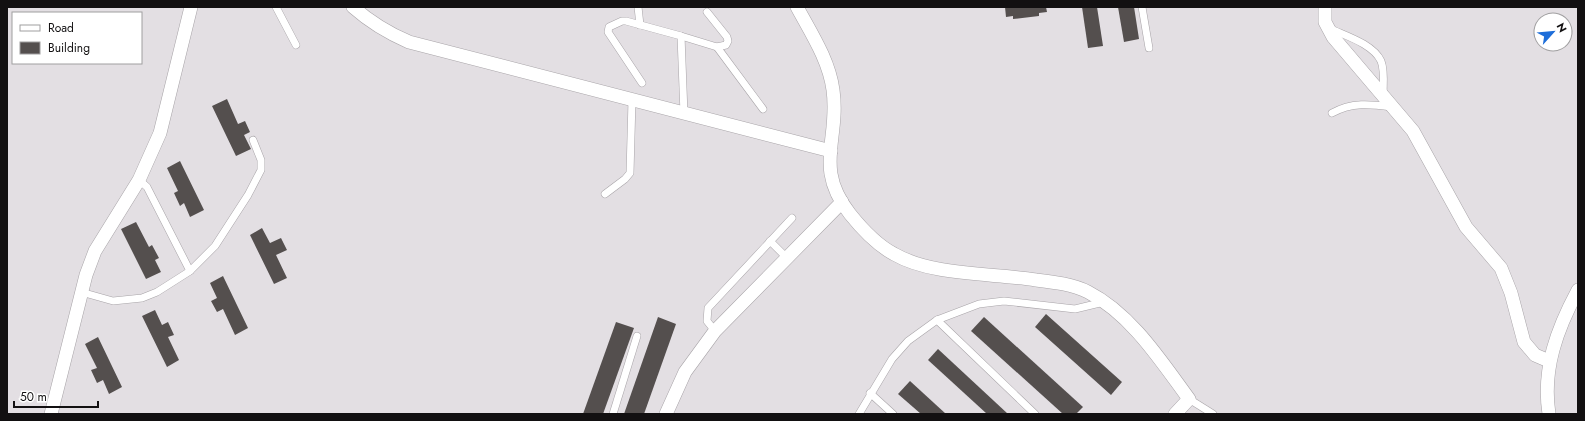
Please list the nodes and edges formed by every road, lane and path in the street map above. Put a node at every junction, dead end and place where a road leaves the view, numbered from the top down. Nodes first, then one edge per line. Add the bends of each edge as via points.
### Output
1 (191, 7) edge
2 (276, 7) edge
3 (353, 7) edge
4 (638, 7) edge
5 (796, 7) edge
6 (1142, 7) edge
7 (1326, 7) edge
8 (707, 12) dead end
9 (640, 25) junction
10 (1328, 28) junction
11 (681, 36) junction
12 (296, 45) dead end
13 (717, 47) junction
14 (1150, 48) dead end
15 (642, 83) dead end
16 (1383, 96) junction
17 (632, 100) junction
18 (1394, 107) junction
19 (763, 109) dead end
20 (1332, 113) dead end
21 (684, 114) junction
22 (253, 140) dead end
23 (831, 151) junction
24 (139, 180) junction
25 (606, 194) dead end
26 (842, 202) junction
27 (792, 218) dead end
28 (770, 241) junction
29 (787, 258) junction
30 (190, 271) junction
31 (1578, 290) edge
32 (81, 292) junction
33 (1104, 302) junction
34 (938, 320) junction
35 (715, 331) junction
36 (637, 336) dead end
37 (1550, 361) junction
38 (870, 393) junction
39 (1189, 399) junction
40 (51, 414) edge
41 (613, 414) edge
42 (666, 414) edge
43 (859, 414) edge
44 (893, 414) edge
45 (1035, 414) edge
46 (1175, 414) edge
47 (1213, 414) edge
48 (1549, 414) edge

1 - 24 street via 160,133
2 - 12 lane
3 - 17 street via 391,35 409,42
4 - 9 lane
5 - 23 street via 823,55 831,76 835,105
6 - 14 lane
7 - 10 street
8 - 13 lane via 727,38 726,45
9 - 11 lane
9 - 15 lane via 622,21 608,29
10 - 16 street via 1338,44
10 - 16 lane via 1367,47 1379,57 1383,70
11 - 13 lane
11 - 21 lane
13 - 19 lane
16 - 18 street
17 - 21 street
17 - 25 lane via 630,173
18 - 20 lane via 1357,105 1341,108
18 - 37 street via 1423,147 1466,227 1501,268 1511,293 1524,342 1535,355
21 - 23 street
22 - 30 lane via 261,160 261,170 215,246
23 - 26 street via 830,175
24 - 30 lane via 147,187
24 - 32 street via 95,251
26 - 29 street
26 - 33 street via 866,232 894,254 916,264 937,269 1061,283 1087,292
27 - 28 lane
28 - 29 lane
28 - 35 lane via 708,308 708,321
29 - 35 street
30 - 32 lane via 157,292 142,298 113,301
31 - 37 street via 1560,326
32 - 40 street
33 - 34 lane via 1075,309 1004,301 979,304
33 - 39 street via 1137,333
34 - 38 lane via 908,341 896,354
34 - 45 lane
35 - 42 street via 685,372
36 - 41 lane
37 - 48 street via 1547,380
38 - 43 lane
38 - 44 lane
39 - 46 street
39 - 47 lane

